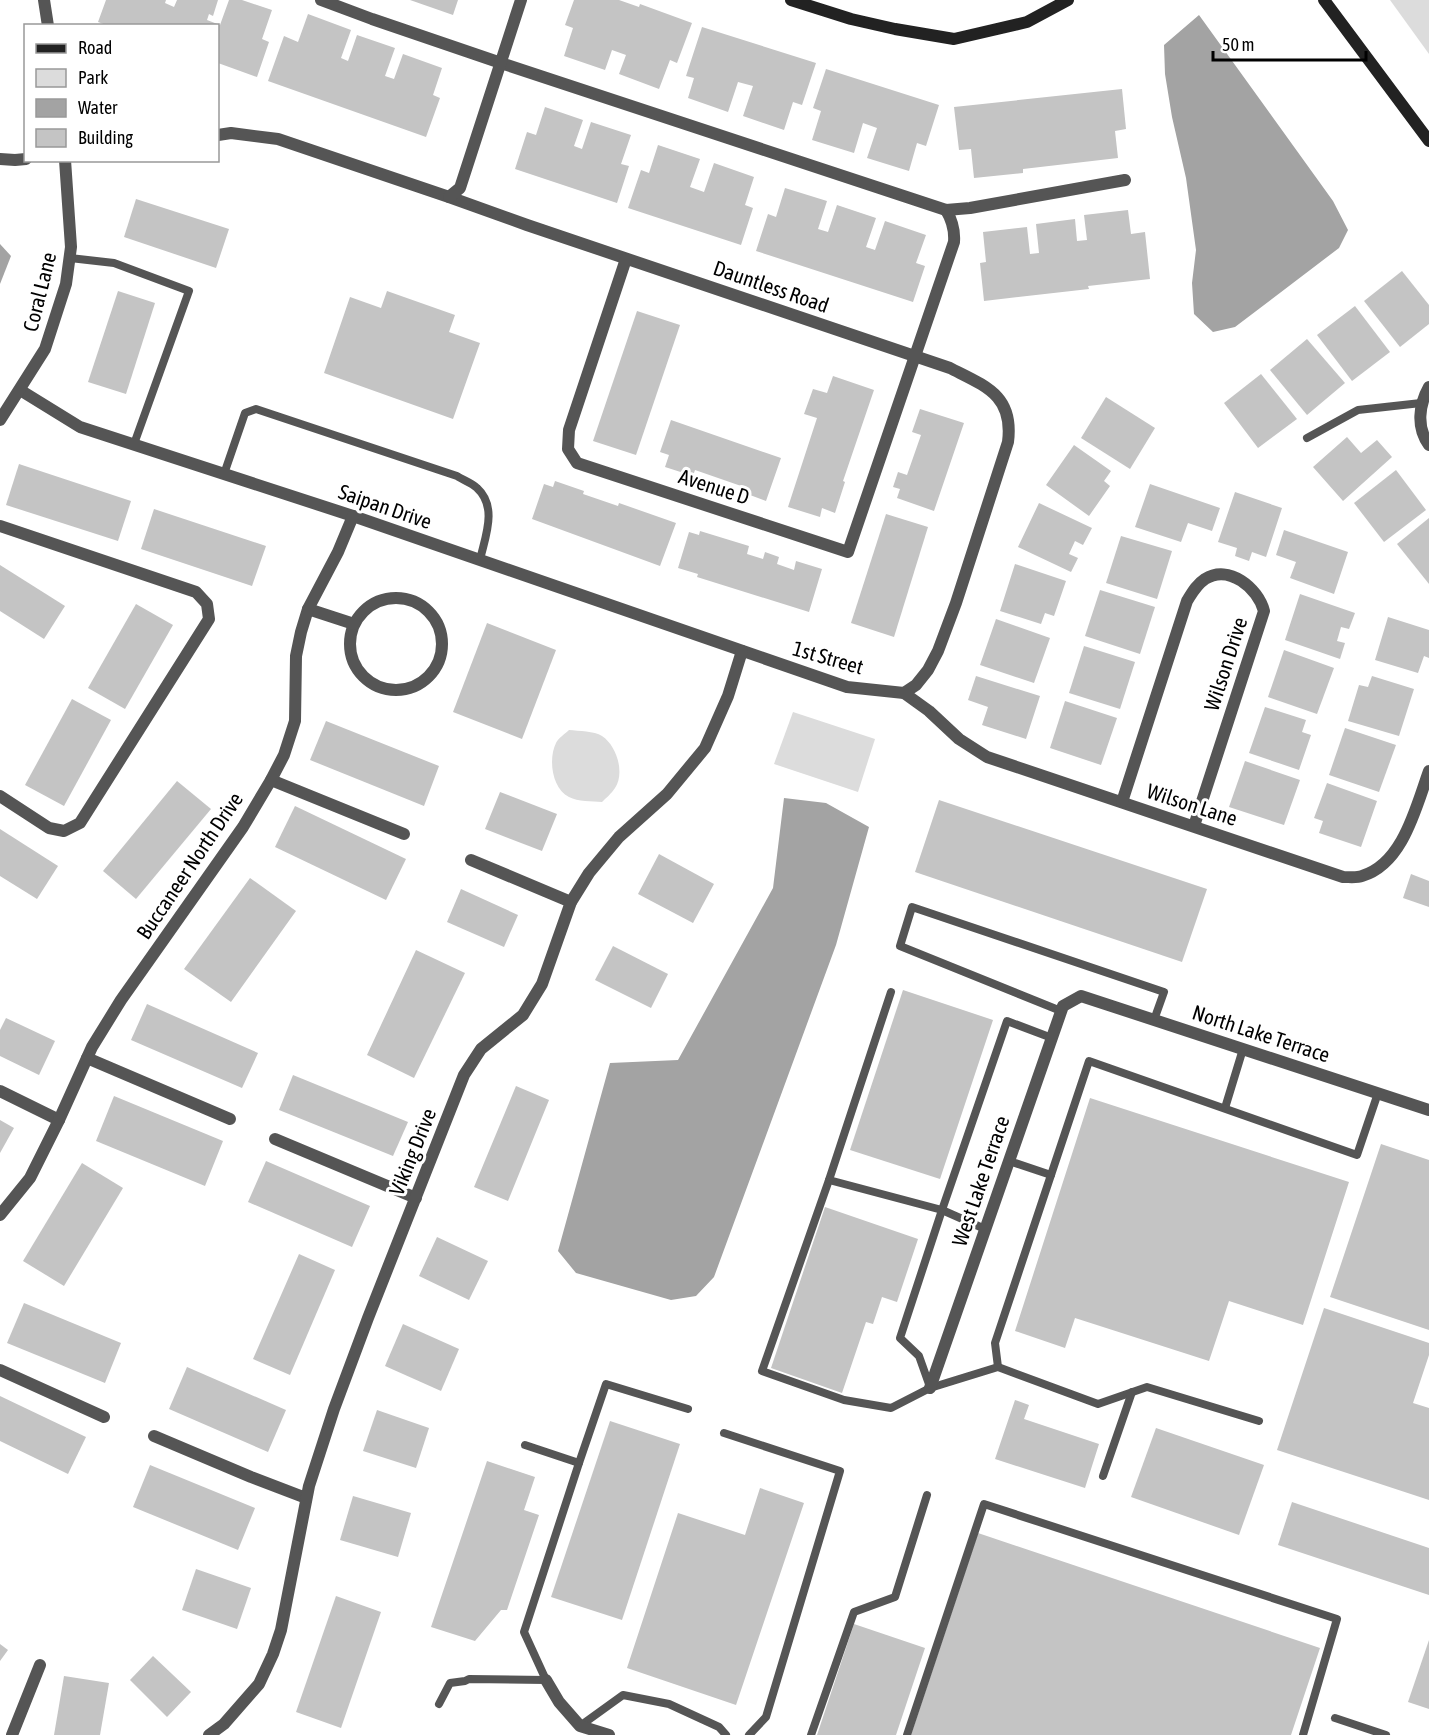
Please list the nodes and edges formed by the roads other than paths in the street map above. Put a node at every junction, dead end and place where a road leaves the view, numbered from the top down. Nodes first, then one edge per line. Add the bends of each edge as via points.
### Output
1 (44, 0) edge
2 (321, 0) edge
3 (522, 0) edge
4 (792, 0) edge
5 (1068, 0) edge
6 (1324, 0) edge
7 (48, 24) edge
8 (501, 63) junction
9 (219, 135) edge
10 (1429, 141) edge
11 (0, 159) edge
12 (24, 159) edge
13 (65, 162) edge
14 (1125, 180) dead end
15 (449, 197) junction
16 (946, 210) junction
17 (70, 258) junction
18 (626, 259) junction
19 (915, 356) junction
20 (1429, 387) edge
21 (20, 390) junction
22 (1421, 403) junction
23 (0, 420) edge
24 (1307, 438) dead end
25 (134, 444) junction
26 (1429, 445) edge
27 (224, 474) junction
28 (353, 516) junction
29 (0, 526) edge
30 (480, 560) junction
31 (308, 609) junction
32 (354, 624) junction
33 (742, 651) junction
34 (904, 693) junction
35 (1429, 771) edge
36 (271, 780) junction
37 (0, 796) edge
38 (1122, 802) junction
39 (1194, 826) junction
40 (404, 834) dead end
41 (471, 861) dead end
42 (571, 902) junction
43 (891, 992) dead end
44 (1061, 1011) junction
45 (1154, 1020) junction
46 (1052, 1038) junction
47 (1243, 1049) junction
48 (87, 1058) junction
49 (0, 1091) edge
50 (1378, 1093) junction
51 (1225, 1108) junction
52 (1429, 1110) edge
53 (230, 1119) dead end
54 (59, 1120) junction
55 (275, 1139) dead end
56 (1009, 1161) junction
57 (1051, 1175) junction
58 (829, 1180) junction
59 (416, 1198) junction
60 (942, 1210) junction
61 (0, 1215) edge
62 (985, 1229) junction
63 (998, 1367) junction
64 (0, 1370) edge
65 (930, 1388) junction
66 (1132, 1392) junction
67 (688, 1409) dead end
68 (104, 1417) dead end
69 (1259, 1421) dead end
70 (724, 1433) dead end
71 (154, 1436) dead end
72 (525, 1445) dead end
73 (579, 1464) junction
74 (1103, 1476) dead end
75 (927, 1495) dead end
76 (306, 1498) junction
77 (40, 1665) dead end
78 (546, 1680) junction
79 (439, 1704) dead end
80 (1335, 1718) dead end
81 (580, 1726) junction
82 (12, 1735) edge
83 (209, 1735) edge
84 (609, 1735) edge
85 (726, 1735) edge
86 (749, 1735) edge
87 (811, 1735) edge
88 (907, 1735) edge
89 (1303, 1735) edge
90 (1386, 1735) edge

1 - 7 street
2 - 8 street
3 - 8 street
4 - 5 street via 851,19 954,39 1027,22
6 - 10 street
8 - 15 street via 460,188
8 - 16 street
9 - 15 street, Dauntless Road via 278,139
11 - 12 street
13 - 17 street, Coral Lane
14 - 16 street
15 - 18 street, Dauntless Road
16 - 19 street via 952,220 954,242
17 - 21 street, Coral Lane via 45,349
17 - 25 lane via 114,263 189,291
18 - 19 street, Dauntless Road
18 - 19 street, Avenue D via 569,430 568,449 577,463 848,552
19 - 34 street, Dauntless Road via 950,368 998,396 1009,432 938,651 916,685
20 - 22 street
21 - 23 street, Coral Lane
21 - 25 street, Saipan Drive via 80,427
22 - 24 lane via 1358,410
22 - 26 street via 1419,415
25 - 27 street, Saipan Drive
27 - 28 street, Saipan Drive
27 - 30 lane via 245,413 256,410 457,476 478,489 489,509
28 - 30 street, Saipan Drive
28 - 31 street, Buccaneer North Drive
29 - 37 street via 196,592 207,604 208,619 80,823 64,831 49,828
30 - 33 street, Saipan Drive
31 - 32 street
31 - 36 street, Buccaneer North Drive via 296,656 295,721
32 - 32 street via 350,645 354,663 364,678 380,687 398,690 416,686 430,675 439,659 442,642 438,624 427,610 412,601 378,601 363,611
33 - 34 street, 1st Street via 846,687
33 - 42 street, Viking Drive via 705,748 667,794 619,837
34 - 38 street, Wilson Lane via 987,757
35 - 39 street, Wilson Lane via 1400,844 1375,871 1360,877 1343,876
36 - 40 street
36 - 48 street, Buccaneer North Drive via 243,827 121,1000
38 - 39 street, Wilson Lane
38 - 39 street, Wilson Drive via 1187,602 1195,586 1206,578 1229,576 1251,587 1264,610
41 - 42 street
42 - 59 street, Viking Drive via 542,984 523,1015 481,1049 464,1076
43 - 58 lane
44 - 45 street, North Lake Terrace via 1081,996
44 - 45 lane via 900,946 912,907 1164,992
44 - 46 street, West Lake Terrace
45 - 47 street, North Lake Terrace
46 - 56 street, West Lake Terrace
46 - 60 lane via 1007,1022
47 - 50 street, North Lake Terrace
47 - 51 lane
48 - 53 street
48 - 54 street, Buccaneer North Drive
49 - 54 street
50 - 51 lane via 1357,1155
50 - 52 street, North Lake Terrace
51 - 57 lane via 1089,1061
54 - 61 street, Buccaneer North Drive via 30,1178
55 - 59 street
56 - 57 lane
56 - 62 street, West Lake Terrace
57 - 63 lane via 995,1343
58 - 60 lane
58 - 65 lane via 762,1371 844,1400 891,1408
59 - 76 street, Viking Drive via 334,1409
60 - 62 lane
60 - 65 lane via 900,1338 920,1356
62 - 65 street, West Lake Terrace
63 - 65 lane
63 - 66 lane via 1098,1404
64 - 68 street
66 - 69 lane via 1147,1387
66 - 74 lane
67 - 73 lane via 606,1384
70 - 86 lane via 840,1471 766,1717
71 - 76 street
72 - 73 lane
73 - 78 lane via 524,1632
75 - 87 lane via 895,1597 854,1612
76 - 83 street, Viking Drive via 273,1654 259,1684 224,1724
77 - 82 street
78 - 79 lane via 469,1679 450,1683
78 - 81 street
80 - 90 lane
81 - 84 street
81 - 85 lane via 623,1695 669,1704 719,1727
88 - 89 lane via 984,1504 1337,1619

